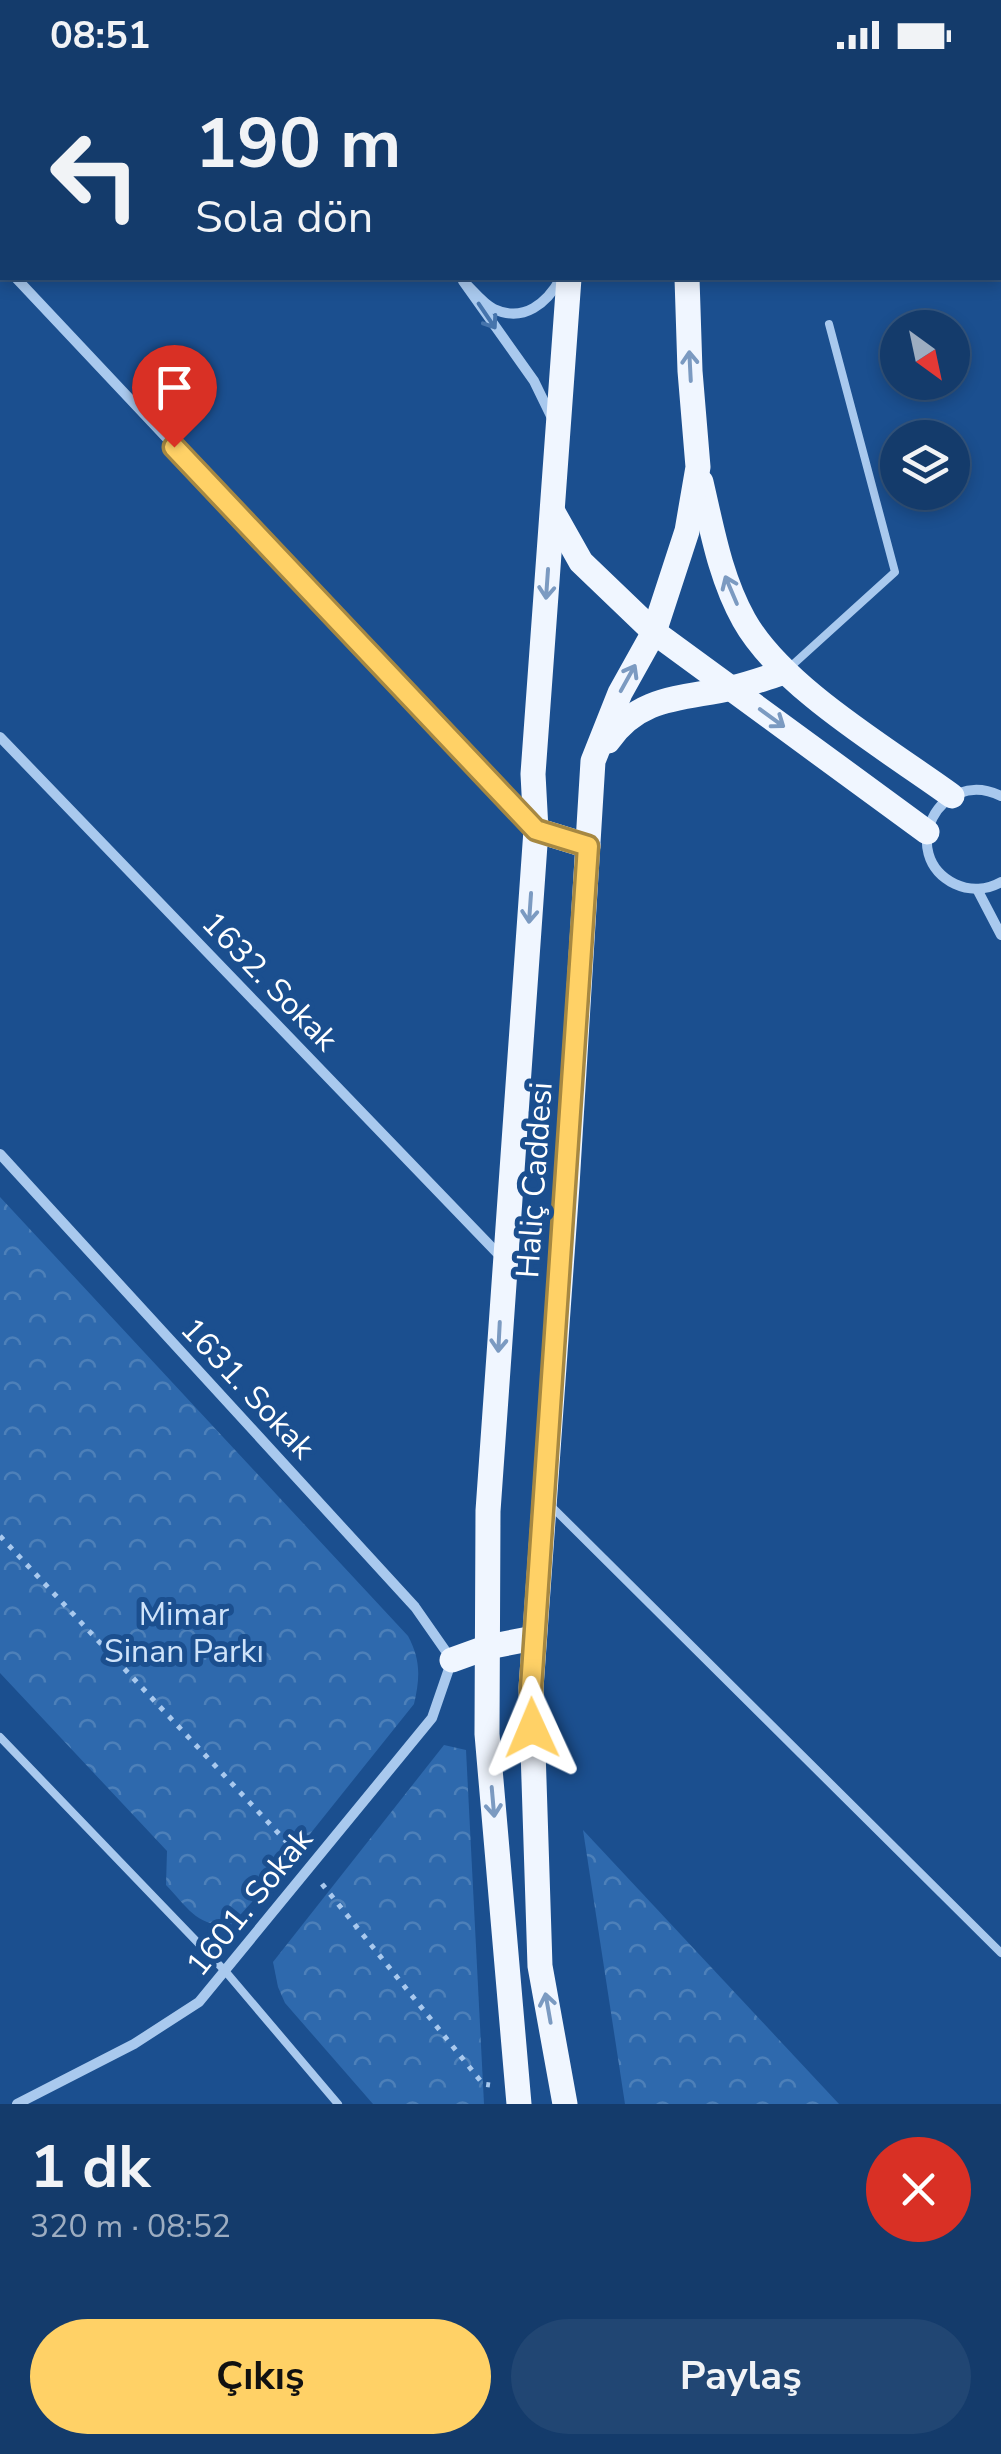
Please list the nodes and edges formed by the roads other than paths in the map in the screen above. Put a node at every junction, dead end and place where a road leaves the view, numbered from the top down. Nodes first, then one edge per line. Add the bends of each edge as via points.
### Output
1 (18, 280) edge
2 (463, 280) edge
3 (463, 280) edge
4 (560, 280) edge
5 (569, 280) edge
6 (687, 280) edge
7 (829, 324) dead end
8 (558, 438) junction
9 (698, 467) junction
10 (552, 509) junction
11 (654, 632) junction
12 (785, 672) junction
13 (732, 688) junction
14 (0, 737) edge
15 (593, 761) junction
16 (952, 796) junction
17 (1001, 796) edge
18 (536, 830) junction
19 (927, 832) junction
20 (588, 846) junction
21 (1001, 882) edge
22 (977, 889) junction
23 (1001, 935) edge
24 (0, 1154) edge
25 (504, 1260) junction
26 (544, 1499) junction
27 (534, 1638) junction
28 (488, 1647) junction
29 (452, 1660) junction
30 (0, 1737) edge
31 (1001, 1954) edge
32 (226, 1972) junction
33 (518, 2096) edge
34 (33, 2101) edge
35 (17, 2104) edge
36 (338, 2104) edge
37 (564, 2104) edge

1 - 18 street
2 - 4 street via 493,308 516,313 535,310
3 -> 8 street via 534,381
5 - 8 main road, Haliç Caddesi
9 -> 6 main road, Haliç Caddesi
7 - 12 lane via 896,572
8 - 10 main road, Haliç Caddesi
9 - 11 main road, Haliç Caddesi
12 -> 9 main road via 745,621 719,560
10 - 11 main road via 580,562
10 -> 18 main road, Haliç Caddesi via 533,774
11 - 13 main road
15 -> 11 main road, Haliç Caddesi
12 - 13 main road
12 - 16 main road
13 - 15 main road via 682,694 637,710
13 -> 19 main road
14 - 25 street, 1632. Sokak
15 - 20 main road, Haliç Caddesi
16 - 17 street via 975,789
16 - 19 street via 932,815
18 - 20 main road
18 -> 25 main road, Haliç Caddesi
19 - 22 street via 927,849 944,878
20 - 26 main road, Haliç Caddesi
21 - 22 street
22 - 23 street
24 - 29 street, 1631. Sokak via 415,1607
25 -> 28 main road, Haliç Caddesi via 488,1511
26 - 27 main road, Haliç Caddesi
26 - 31 lane
27 - 28 main road
37 -> 27 main road, Haliç Caddesi via 540,1966
28 - 29 main road
28 -> 33 main road, Haliç Caddesi via 487,1734
29 - 32 street, 1601. Sokak via 432,1718
30 - 32 lane
32 - 34 street, 1601. Sokak via 172,2023
32 - 36 lane
34 - 35 street, 1601. Sokak

